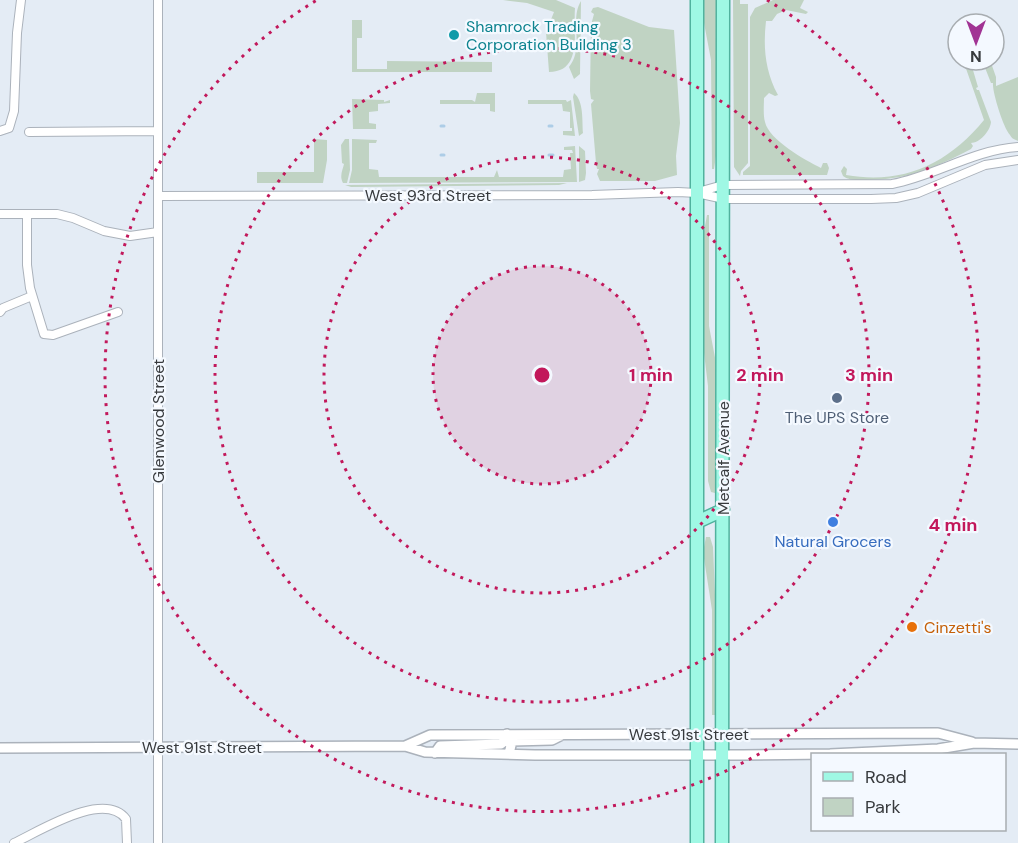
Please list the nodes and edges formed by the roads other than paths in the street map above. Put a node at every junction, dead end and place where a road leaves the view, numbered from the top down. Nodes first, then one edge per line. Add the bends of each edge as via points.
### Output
1 (21, 0) edge
2 (158, 0) edge
3 (697, 0) edge
4 (723, 0) edge
5 (0, 131) edge
6 (158, 131) junction
7 (28, 132) dead end
8 (1018, 147) edge
9 (1018, 160) edge
10 (723, 185) junction
11 (697, 193) junction
12 (158, 196) junction
13 (724, 199) junction
14 (0, 214) edge
15 (27, 214) junction
16 (158, 232) junction
17 (32, 296) junction
18 (0, 312) edge
19 (118, 312) dead end
20 (723, 510) junction
21 (697, 522) junction
22 (723, 523) junction
23 (507, 734) junction
24 (564, 734) junction
25 (697, 734) junction
26 (722, 734) junction
27 (974, 743) junction
28 (1018, 744) edge
29 (405, 746) junction
30 (0, 748) edge
31 (158, 748) junction
32 (435, 753) junction
33 (855, 753) edge
34 (509, 754) junction
35 (697, 754) junction
36 (722, 754) junction
37 (811, 754) edge
38 (15, 843) edge
39 (128, 843) edge
40 (158, 843) edge
41 (697, 843) edge
42 (722, 843) edge

1 - 5 street via 14,111 9,128
2 - 6 street, Glenwood Street
3 - 11 main road, Metcalf Avenue
4 - 10 main road, Metcalf Avenue
6 - 7 street
6 - 12 street, Glenwood Street
8 - 10 street, West 93rd Street via 981,153 892,184
9 - 13 street, West 93rd Street via 985,165 896,198
10 - 11 street, West 93rd Street
10 - 13 main road, Metcalf Avenue
11 - 12 street, West 93rd Street
11 - 13 street, West 93rd Street
11 - 21 main road, Metcalf Avenue
12 - 16 street, Glenwood Street
13 - 20 main road, Metcalf Avenue
14 - 15 street
15 - 16 street via 65,216 119,235
15 - 17 street via 27,265
16 - 31 street, Glenwood Street
17 - 18 street
17 - 19 street via 44,334 53,335
20 - 21 main road
20 - 22 main road, Metcalf Avenue
21 - 22 main road
21 - 25 main road, Metcalf Avenue
22 - 26 main road, Metcalf Avenue
23 - 24 street, West 91st Street
23 - 29 street, West 91st Street via 430,735
23 - 32 street via 501,744 440,746
24 - 25 street, West 91st Street
24 - 34 street via 552,740 512,741
25 - 26 street, West 91st Street
25 - 35 main road, Metcalf Avenue
26 - 27 street, West 91st Street via 938,734
26 - 36 main road, Metcalf Avenue
27 - 28 street, West 91st Street
27 - 33 street, West 91st Street
29 - 31 street, West 91st Street
29 - 32 street, West 91st Street
30 - 31 street, West 91st Street
31 - 40 street, Glenwood Street
32 - 34 street, West 91st Street
34 - 35 street, West 91st Street
35 - 36 street, West 91st Street
35 - 41 main road, Metcalf Avenue
36 - 37 street, West 91st Street
36 - 42 main road, Metcalf Avenue
38 - 39 street via 78,813 104,809 118,812 126,819

